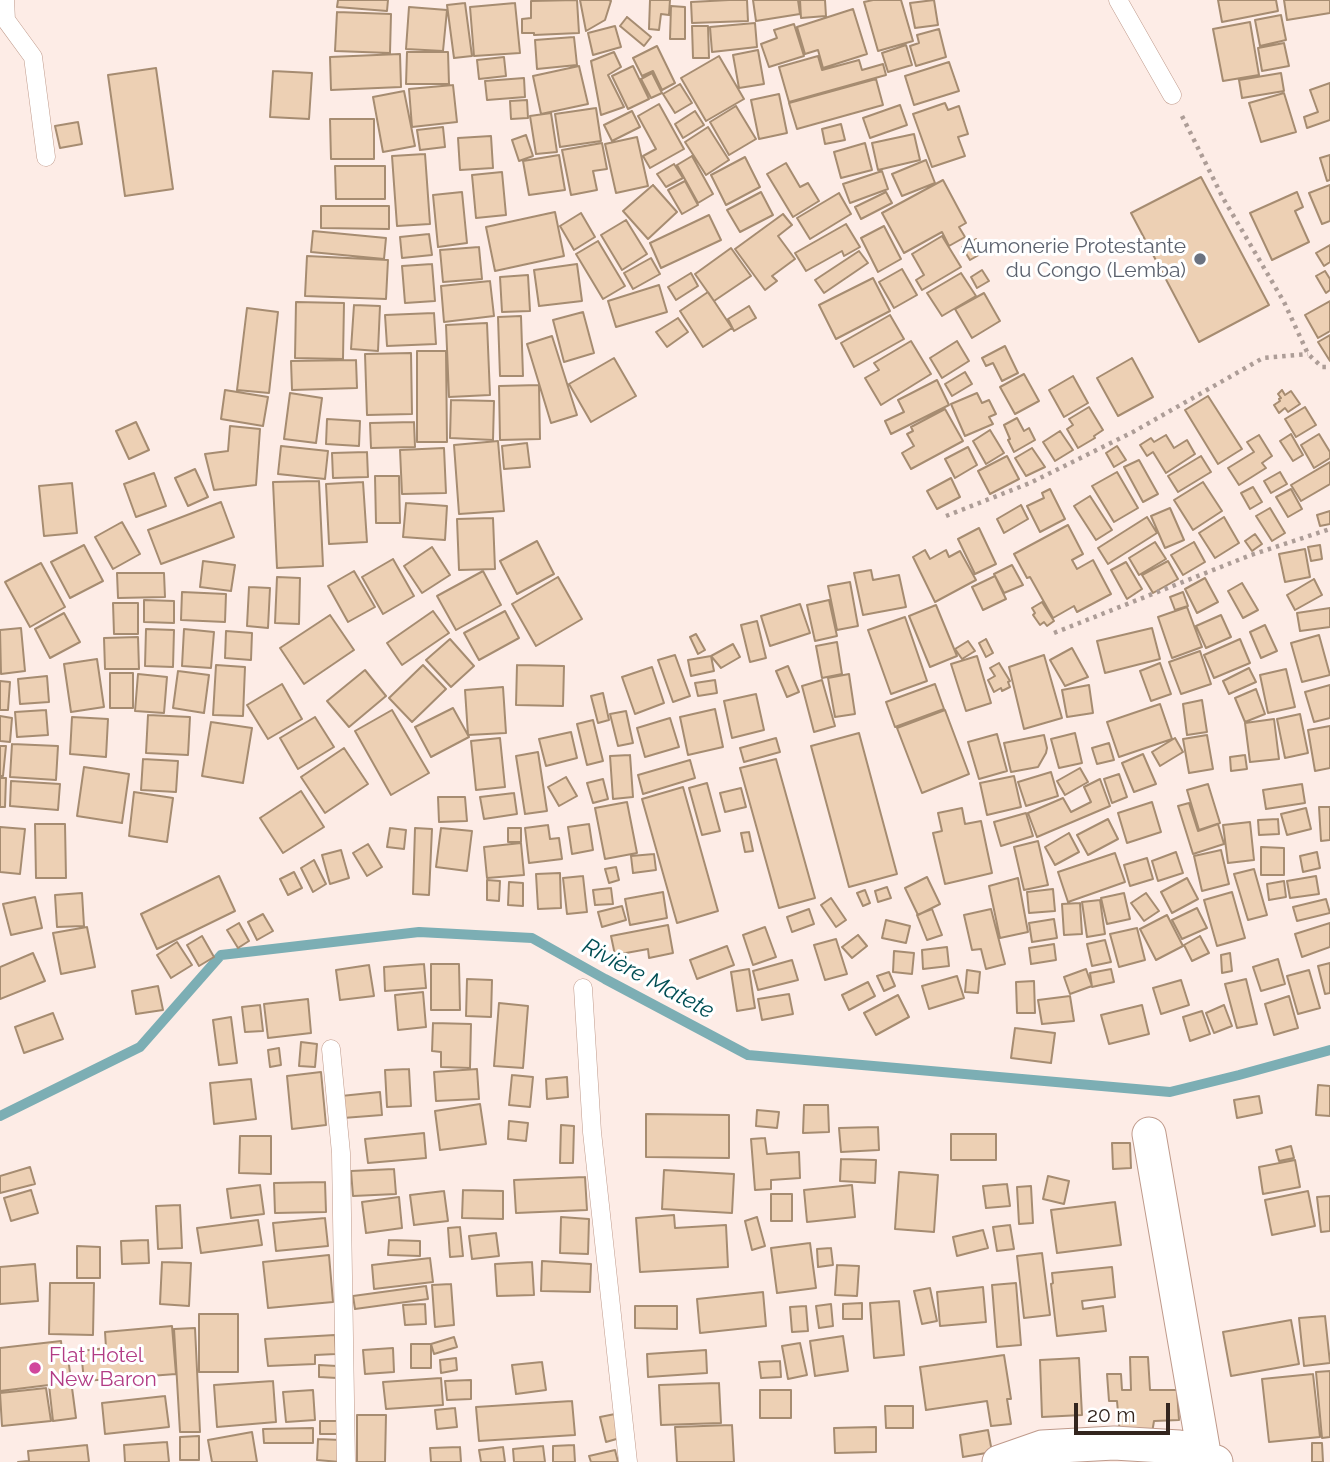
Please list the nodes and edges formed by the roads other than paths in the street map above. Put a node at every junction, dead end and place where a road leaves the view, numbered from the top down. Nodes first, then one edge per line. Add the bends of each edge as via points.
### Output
1 (5, 0) edge
2 (1118, 0) edge
3 (1172, 96) road end
4 (46, 157) dead end
5 (583, 988) dead end
6 (331, 1049) dead end
7 (1149, 1133) dead end
8 (1210, 1460) edge
9 (346, 1462) edge
10 (628, 1462) edge
11 (999, 1462) edge

1 - 4 lane via 6,20 33,57
2 - 3 lane
5 - 10 lane via 592,1132
6 - 9 lane via 341,1165
7 - 8 street
8 - 11 street via 1179,1447 1114,1443 1042,1447

